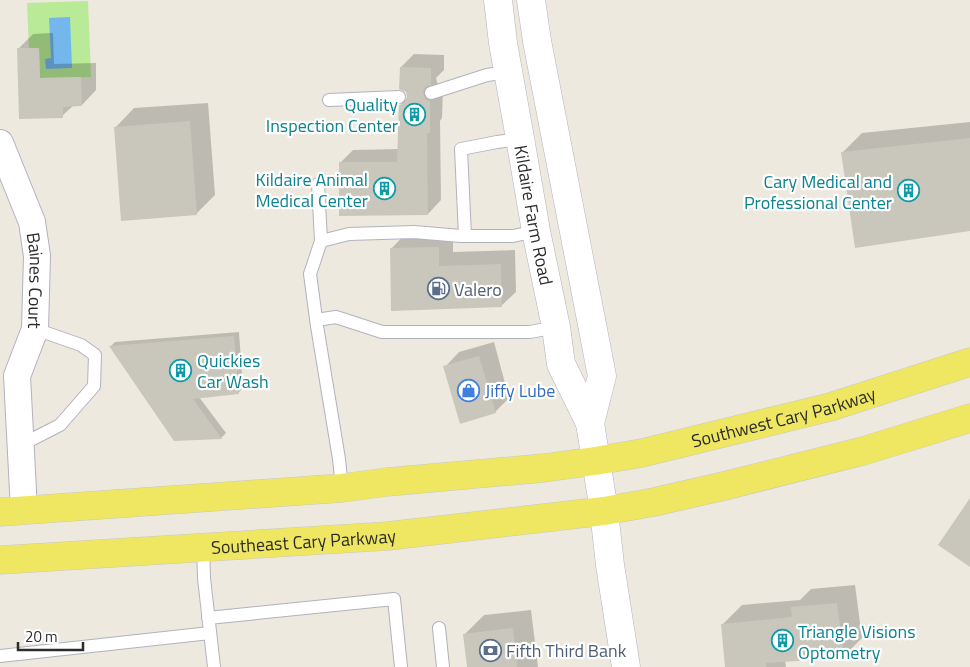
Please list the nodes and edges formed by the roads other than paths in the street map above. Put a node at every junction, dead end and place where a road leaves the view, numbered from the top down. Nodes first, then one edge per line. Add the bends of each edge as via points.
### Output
1 (498, 0) edge
2 (531, 0) edge
3 (508, 72) junction
4 (431, 93) dead end
5 (399, 97) dead end
6 (329, 100) dead end
7 (520, 139) junction
8 (0, 143) edge
9 (318, 184) dead end
10 (536, 231) junction
11 (465, 236) junction
12 (321, 241) junction
13 (316, 320) junction
14 (556, 327) junction
15 (35, 329) junction
16 (970, 362) edge
17 (970, 418) edge
18 (590, 423) junction
19 (21, 445) junction
20 (595, 461) junction
21 (342, 488) junction
22 (12, 511) edge
23 (604, 511) junction
24 (203, 548) junction
25 (0, 560) edge
26 (208, 618) junction
27 (439, 628) dead end
28 (210, 633) junction
29 (0, 656) edge
30 (214, 667) edge
31 (401, 667) edge
32 (443, 667) edge
33 (626, 667) edge

1 - 3 main road, Kildaire Farm Road
2 - 18 main road, Kildaire Farm Road via 602,376
3 - 4 lane via 487,75
3 - 7 main road, Kildaire Farm Road
5 - 6 lane
7 - 10 main road, Kildaire Farm Road
7 - 11 lane via 461,149
8 - 15 street, Baines Court via 32,222 37,256
9 - 12 lane
10 - 11 lane via 513,236
10 - 14 main road, Kildaire Farm Road
11 - 12 lane via 414,232 349,234
12 - 13 lane via 310,274
13 - 14 lane via 336,317 382,332 530,332
13 - 21 lane
14 - 18 main road, Kildaire Farm Road via 561,364
15 - 19 street, Baines Court via 17,376
15 - 19 lane via 81,345 95,355 94,386 60,425
16 - 20 main road, Southwest Cary Parkway via 830,407 642,453
17 - 23 main road via 854,454
18 - 20 main road, Kildaire Farm Road
19 - 22 street, Baines Court
20 - 21 main road
20 - 23 main road, Kildaire Farm Road
21 - 22 main road
23 - 24 main road, Southeast Cary Parkway via 388,536
23 - 33 main road, Kildaire Farm Road
24 - 25 main road, Southeast Cary Parkway
24 - 26 lane
26 - 28 lane
26 - 31 lane via 394,599
27 - 32 lane
28 - 29 lane
28 - 30 lane

